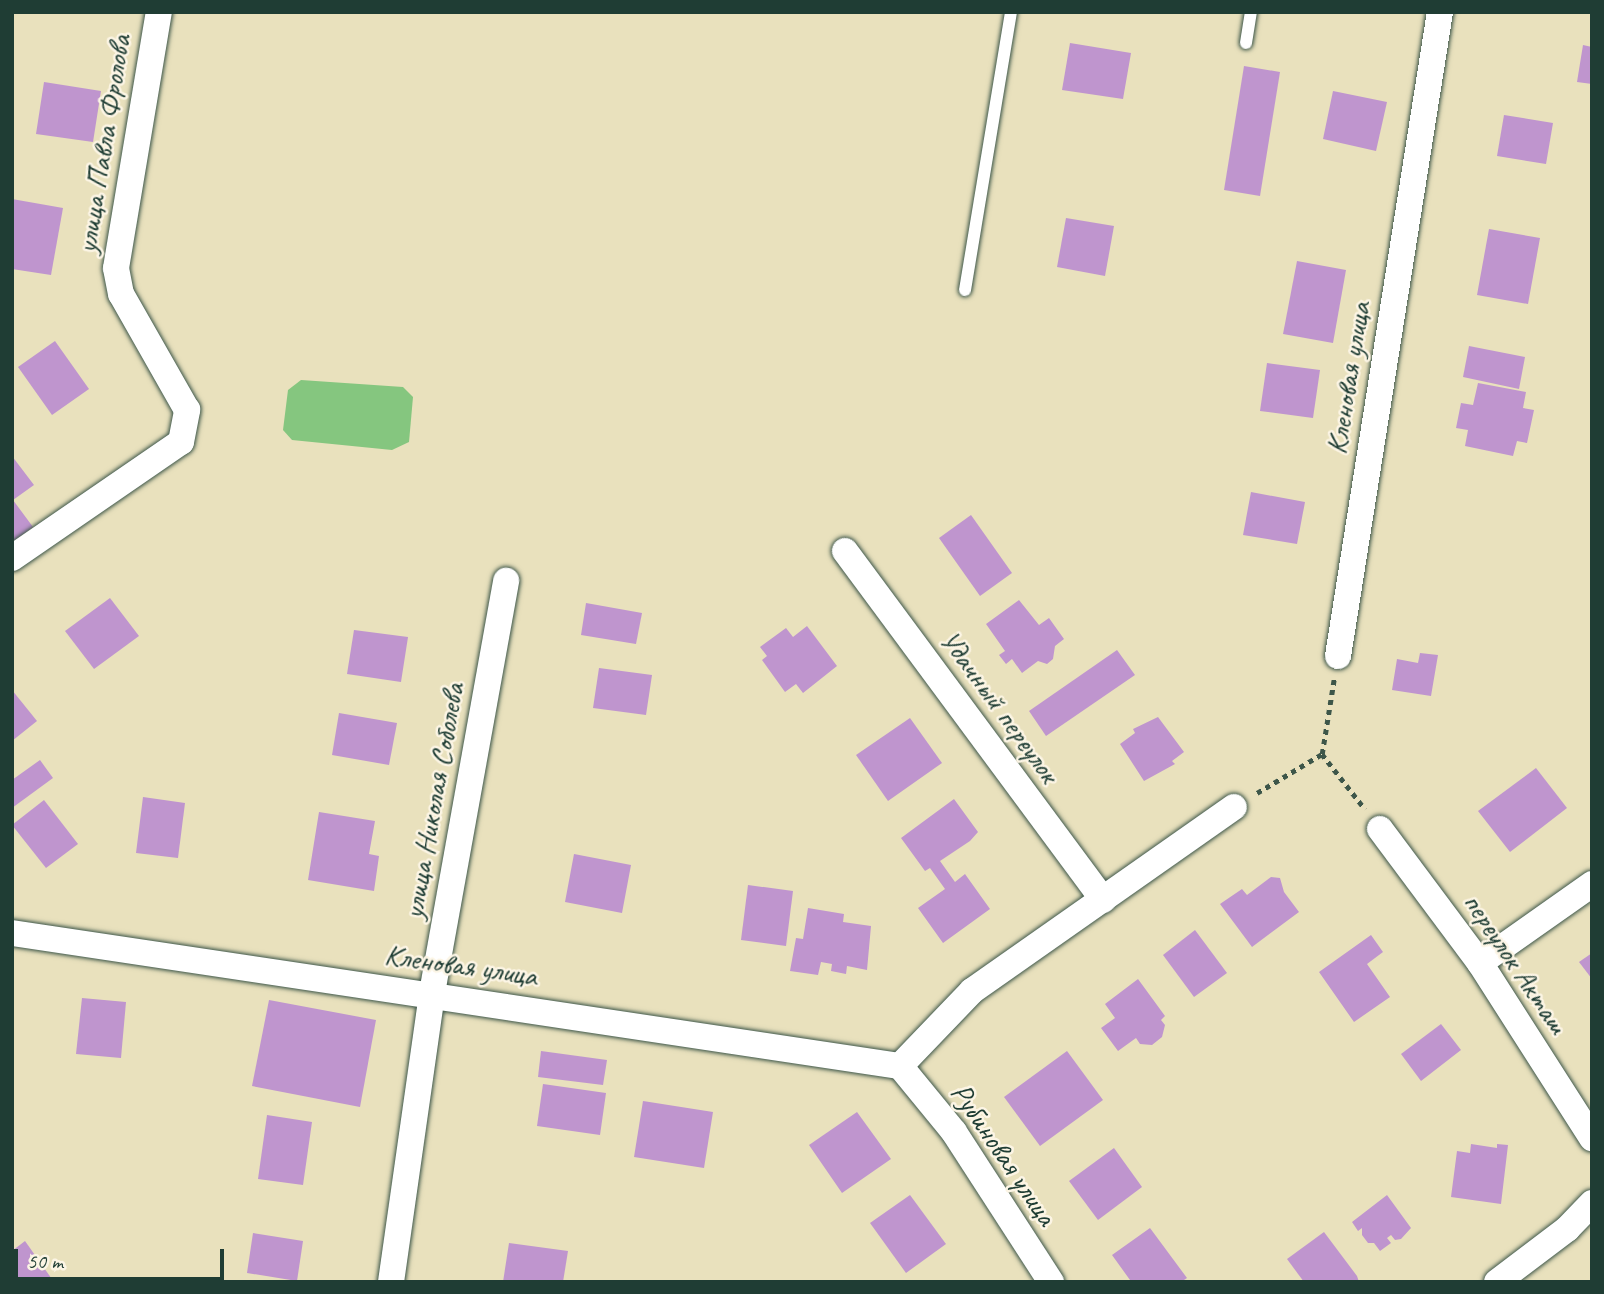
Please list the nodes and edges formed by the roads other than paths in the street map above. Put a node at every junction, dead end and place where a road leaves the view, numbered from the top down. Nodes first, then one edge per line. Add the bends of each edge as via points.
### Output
1 (159, 12) edge
2 (1011, 12) edge
3 (1251, 12) edge
4 (1440, 12) edge
5 (1246, 43) dead end
6 (965, 290) dead end
7 (845, 551) dead end
8 (12, 558) edge
9 (506, 581) dead end
10 (1338, 656) road end
11 (1234, 807) road end
12 (1380, 829) road end
13 (1592, 884) edge
14 (1102, 900) junction
15 (12, 933) edge
16 (1480, 963) junction
17 (432, 993) junction
18 (900, 1066) junction
19 (1592, 1138) edge
20 (1592, 1203) edge
21 (1041, 1278) edge
22 (391, 1282) edge
23 (1497, 1282) edge

1 - 8 street, улица Павла Фролова via 116,268 121,294 187,410 181,442
2 - 6 lane
3 - 5 lane
4 - 10 street, Кленовая улица
7 - 14 street, Удачный переулок
9 - 17 street, улица Николая Соболева
11 - 14 street
12 - 16 street, переулок Акташ
13 - 16 street
14 - 18 street via 972,991
15 - 17 street, Кленовая улица
16 - 19 street, переулок Акташ
17 - 18 street, Кленовая улица
17 - 22 street, улица Николая Соболева
18 - 21 street, Рубиновая улица via 954,1132
20 - 23 street via 1567,1229

